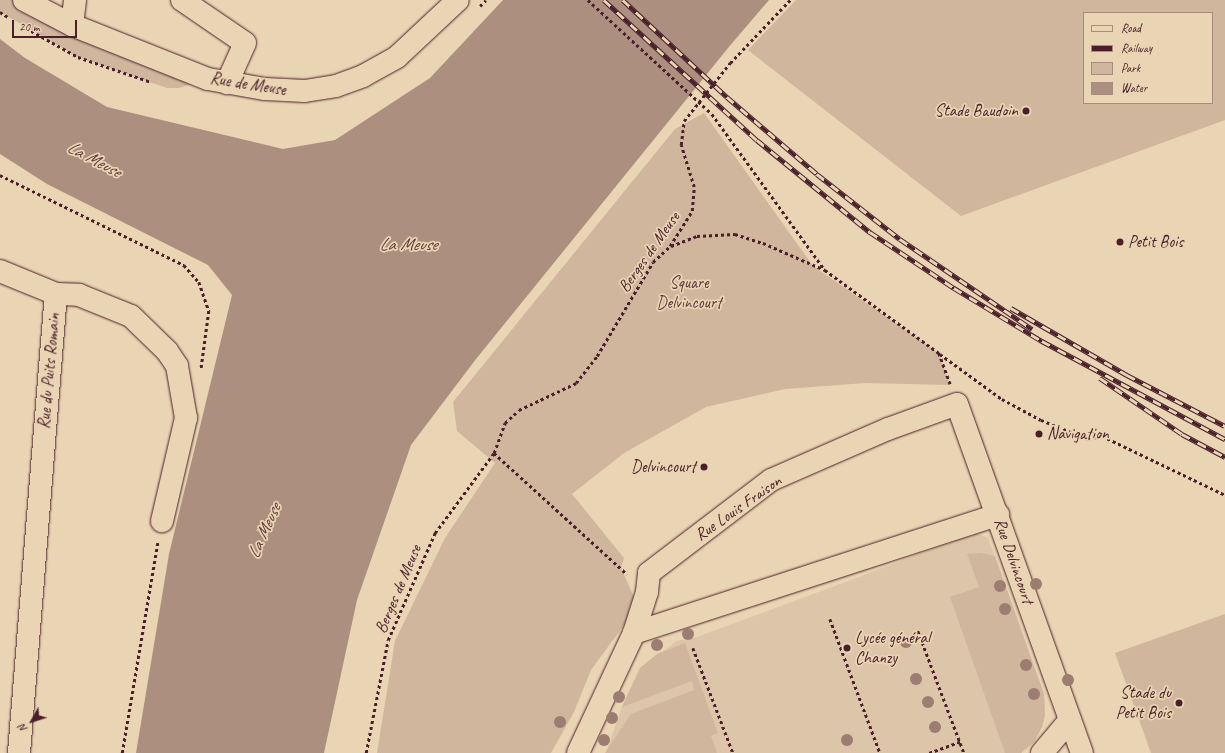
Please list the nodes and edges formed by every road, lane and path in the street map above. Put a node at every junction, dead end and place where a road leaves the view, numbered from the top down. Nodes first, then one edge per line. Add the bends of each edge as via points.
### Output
1 (24, 0) edge
2 (75, 0) edge
3 (182, 0) edge
4 (458, 0) edge
5 (588, 0) edge
6 (790, 0) edge
7 (72, 25) junction
8 (227, 83) junction
9 (0, 175) edge
10 (670, 246) junction
11 (825, 270) junction
12 (0, 271) edge
13 (56, 294) junction
14 (939, 353) junction
15 (198, 378) dead end
16 (957, 404) junction
17 (494, 453) junction
18 (1225, 495) edge
19 (998, 515) junction
20 (162, 520) joint
21 (647, 592) junction
22 (830, 619) dead end
23 (918, 631) dead end
24 (634, 633) junction
25 (693, 648) dead end
26 (1070, 720) junction
27 (960, 742) junction
28 (19, 753) edge
29 (122, 753) edge
30 (366, 753) edge
31 (578, 753) edge
32 (733, 753) edge
33 (880, 753) edge
34 (929, 753) edge
35 (964, 753) edge
36 (1042, 753) edge
37 (1082, 753) edge

1 - 7 street, Rue de Meuse
2 - 7 street
3 - 8 street via 245,43
4 - 8 street, Rue de Meuse via 397,57 363,76 336,86 305,91 265,90
5 - 11 path, bridge via 712,114
6 - 10 path, Berges de Meuse via 730,63 684,121 681,145 694,187 692,211
7 - 8 street, Rue de Meuse
9 - 15 path via 184,264 200,282 209,311
10 - 11 path via 697,236 735,234 763,242
10 - 17 path, Berges de Meuse via 653,262 597,356 576,383 519,410 505,423
11 - 14 path
12 - 13 street
13 - 20 street, Rue du Puits Romain via 79,294 130,316 152,335 177,366 186,418
13 - 28 street, Rue du Puits Romain
14 - 16 path
14 - 18 path via 1002,398 1042,420 1088,439 1102,436
16 - 19 street, Rue Delvincourt
16 - 21 street, Rue Louis Fraison via 888,429 771,480 649,573
17 - 21 path
17 - 30 path, Berges de Meuse via 435,533 392,633
19 - 24 street
19 - 26 street, Rue Delvincourt
20 - 29 path
21 - 24 street, Rue Louis Fraison
22 - 33 path
23 - 27 path
24 - 31 street, Rue Louis Fraison
25 - 32 path
26 - 36 street
26 - 37 street, Rue Delvincourt
27 - 34 path
27 - 35 path

